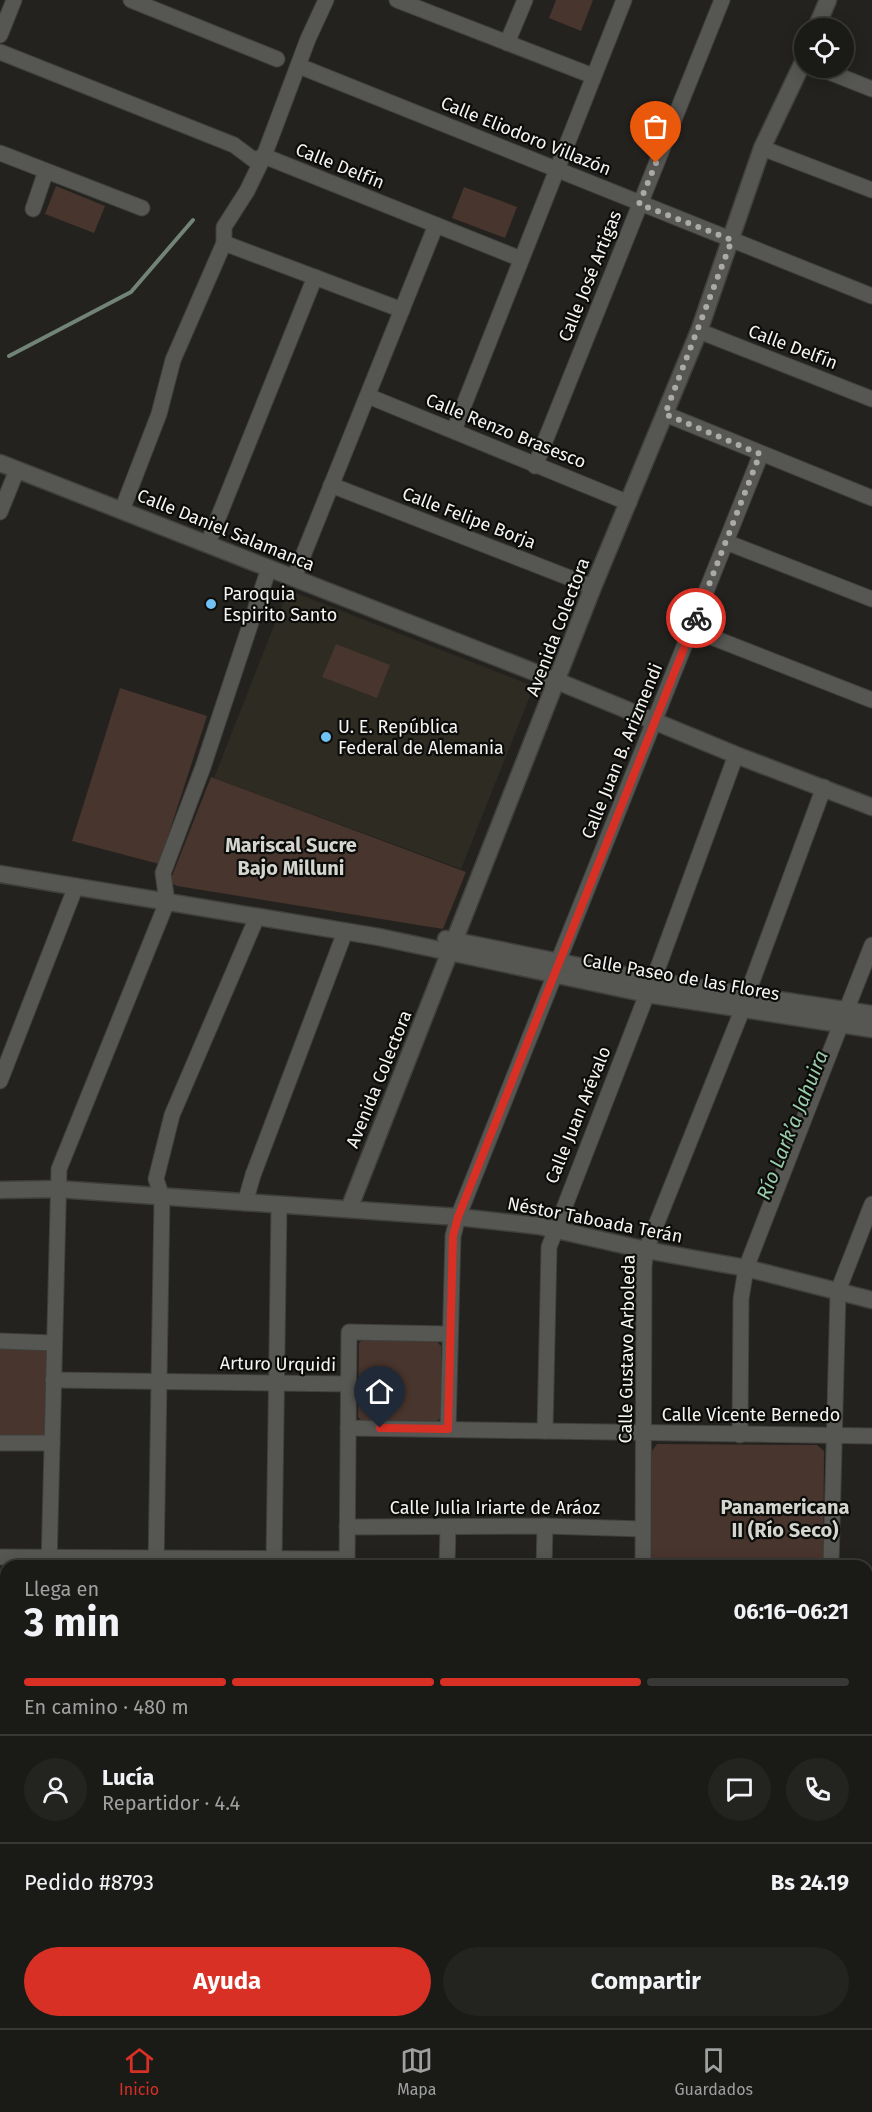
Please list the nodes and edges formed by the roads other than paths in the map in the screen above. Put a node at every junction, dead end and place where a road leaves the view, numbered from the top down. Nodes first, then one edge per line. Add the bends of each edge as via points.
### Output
1 (14, 0) edge
2 (131, 0) edge
3 (326, 0) edge
4 (397, 0) edge
5 (525, 0) edge
6 (624, 0) edge
7 (722, 0) edge
8 (828, 0) edge
9 (423, 5) edge
10 (820, 18) edge
11 (0, 35) edge
12 (507, 43) junction
13 (0, 52) edge
14 (277, 59) dead end
15 (299, 66) junction
16 (593, 76) junction
17 (796, 78) edge
18 (844, 78) edge
19 (872, 89) edge
20 (762, 148) junction
21 (0, 153) edge
22 (264, 156) junction
23 (558, 169) junction
24 (46, 171) junction
25 (872, 190) edge
26 (639, 204) junction
27 (33, 208) dead end
28 (142, 208) dead end
29 (436, 225) junction
30 (732, 240) junction
31 (224, 243) junction
32 (521, 259) junction
33 (315, 277) junction
34 (872, 296) edge
35 (402, 310) junction
36 (699, 332) junction
37 (368, 396) junction
38 (872, 399) edge
39 (665, 414) junction
40 (454, 430) junction
41 (760, 454) junction
42 (0, 463) edge
43 (535, 466) junction
44 (17, 470) junction
45 (331, 485) junction
46 (872, 498) edge
47 (629, 503) junction
48 (122, 510) junction
49 (0, 512) edge
50 (726, 542) junction
51 (208, 543) junction
52 (269, 568) junction
53 (294, 578) junction
54 (593, 587) junction
55 (872, 599) edge
56 (691, 629) junction
57 (557, 681) junction
58 (872, 700) edge
59 (655, 721) junction
60 (736, 755) junction
61 (824, 787) junction
62 (872, 807) edge
63 (0, 873) edge
64 (76, 886) junction
65 (167, 902) junction
66 (257, 917) junction
67 (345, 932) junction
68 (453, 945) junction
69 (872, 945) edge
70 (556, 968) junction
71 (650, 987) junction
72 (745, 1001) junction
73 (872, 1014) edge
74 (844, 1017) junction
75 (872, 1029) edge
76 (0, 1081) edge
77 (57, 1188) junction
78 (0, 1190) edge
79 (162, 1197) junction
80 (245, 1203) junction
81 (872, 1204) edge
82 (279, 1205) junction
83 (349, 1209) junction
84 (458, 1217) junction
85 (554, 1229) junction
86 (646, 1250) junction
87 (746, 1268) junction
88 (838, 1291) junction
89 (872, 1300) edge
90 (450, 1334) junction
91 (0, 1341) edge
92 (54, 1343) junction
93 (53, 1380) junction
94 (158, 1381) junction
95 (277, 1384) junction
96 (349, 1384) junction
97 (348, 1428) junction
98 (448, 1429) junction
99 (545, 1431) junction
100 (645, 1434) junction
101 (740, 1435) junction
102 (835, 1436) junction
103 (872, 1436) edge
104 (0, 1443) edge
105 (52, 1443) junction
106 (545, 1526) junction
107 (347, 1527) junction
108 (448, 1527) junction
109 (643, 1529) junction
110 (0, 1557) edge
111 (29, 1560) edge
112 (49, 1560) edge
113 (156, 1560) edge
114 (274, 1560) edge
115 (347, 1560) edge
116 (447, 1560) edge
117 (544, 1560) edge
118 (643, 1560) edge
119 (831, 1560) edge

1 - 11 street
2 - 14 street
3 - 15 street
4 - 9 street
5 - 12 street
6 - 16 street
7 - 26 street, Calle José Artigas
8 - 10 street
9 - 12 street
12 - 16 street
13 - 22 street, Calle Delfín via 234,145 254,160
15 - 22 street
15 - 23 street, Calle Eliodoro Villazón
16 - 23 street
17 - 20 street, Avenida Colectora
18 - 19 street
20 - 25 street
20 - 30 street, Avenida Colectora
21 - 24 street
22 - 29 street, Calle Delfín
22 - 31 street via 248,191 224,227
23 - 26 street, Calle Eliodoro Villazón
23 - 32 street
24 - 27 street
24 - 28 street
26 - 30 street, Calle Eliodoro Villazón
26 - 43 street, Calle José Artigas
29 - 32 street, Calle Delfín
29 - 35 street
30 - 34 street, Calle Eliodoro Villazón
30 - 36 street, Avenida Colectora
31 - 33 street
31 - 48 street via 173,360 159,414
32 - 40 street
33 - 35 street
33 - 51 street
35 - 37 street
36 - 38 street, Calle Delfín
36 - 39 street, Avenida Colectora
37 - 40 street, Calle Renzo Brasesco
37 - 45 street
39 - 41 street
39 - 47 street, Avenida Colectora
40 - 43 street, Calle Renzo Brasesco
41 - 46 street
41 - 50 street, Calle Juan B. Arizmendi
42 - 44 street, Calle Daniel Salamanca
43 - 47 street, Calle Renzo Brasesco
44 - 48 street, Calle Daniel Salamanca
44 - 49 street
45 - 53 street
45 - 54 street, Calle Felipe Borja
47 - 54 street, Avenida Colectora
48 - 51 street, Calle Daniel Salamanca
50 - 55 street
50 - 56 street, Calle Juan B. Arizmendi
51 - 52 street, Calle Daniel Salamanca
52 - 53 street, Calle Daniel Salamanca
52 - 65 street via 164,873
53 - 57 street, Calle Daniel Salamanca
54 - 57 street, Avenida Colectora
56 - 58 street
56 - 59 street, Calle Juan B. Arizmendi
57 - 59 street, Calle Daniel Salamanca
57 - 68 street, Avenida Colectora
59 - 60 street, Calle Daniel Salamanca
59 - 70 street, Calle Juan B. Arizmendi
60 - 61 street, Calle Daniel Salamanca
60 - 71 street, Calle Juan Arévalo
61 - 62 street, Calle Daniel Salamanca
61 - 72 street, Calle Gustavo Arboleda
63 - 64 street, Calle Paseo de las Flores
64 - 65 street, Calle Paseo de las Flores
64 - 76 street
65 - 66 street, Calle Paseo de las Flores
65 - 77 street via 59,1169
66 - 67 street, Calle Paseo de las Flores
66 - 79 street via 172,1115 156,1179
67 - 68 street, Calle Paseo de las Flores
67 - 80 street
68 - 70 street, Calle Paseo de las Flores
68 - 83 street, Avenida Colectora
69 - 74 street
70 - 71 street, Calle Paseo de las Flores
70 - 84 street, Calle Juan B. Arizmendi
71 - 72 street, Calle Paseo de las Flores
71 - 85 street, Calle Juan Arévalo
72 - 74 street, Calle Paseo de las Flores
72 - 86 street, Calle Gustavo Arboleda
73 - 74 street, Calle Paseo de las Flores
74 - 75 street, Calle Paseo de las Flores
74 - 87 street
77 - 78 street, Néstor Taboada Terán
77 - 79 street, Néstor Taboada Terán
77 - 92 street
79 - 80 street, Néstor Taboada Terán
79 - 94 street
80 - 82 street, Néstor Taboada Terán
81 - 88 street
82 - 83 street, Néstor Taboada Terán
82 - 95 street
83 - 84 street, Néstor Taboada Terán
84 - 85 street, Néstor Taboada Terán
84 - 90 street, Calle Juan B. Arizmendi via 453,1236
85 - 86 street, Néstor Taboada Terán
85 - 99 street, Calle Juan Arévalo via 549,1247
86 - 87 street, Néstor Taboada Terán
86 - 100 street, Calle Gustavo Arboleda
87 - 88 street, Néstor Taboada Terán
87 - 101 street via 741,1299
88 - 89 street, Néstor Taboada Terán
88 - 102 street
90 - 96 street, Arturo Urquidi via 349,1332
90 - 98 street, Calle Juan B. Arizmendi
91 - 92 street
92 - 93 street
93 - 94 street, Arturo Urquidi
93 - 105 street
94 - 95 street, Arturo Urquidi
94 - 113 street
95 - 96 street, Arturo Urquidi
95 - 114 street
96 - 97 street
97 - 98 street, Calle Vicente Bernedo
97 - 107 street
98 - 99 street, Calle Vicente Bernedo
99 - 100 street, Calle Vicente Bernedo
100 - 101 street, Calle Vicente Bernedo
100 - 109 street, Calle Gustavo Arboleda
101 - 102 street, Calle Vicente Bernedo
102 - 103 street, Calle Vicente Bernedo
102 - 119 street
104 - 105 street
105 - 112 street
106 - 108 street, Calle Julia Iriarte de Aráoz
106 - 109 street, Calle Julia Iriarte de Aráoz
106 - 117 street
107 - 108 street, Calle Julia Iriarte de Aráoz
107 - 115 street
108 - 116 street
109 - 118 street, Calle Gustavo Arboleda
110 - 111 street

